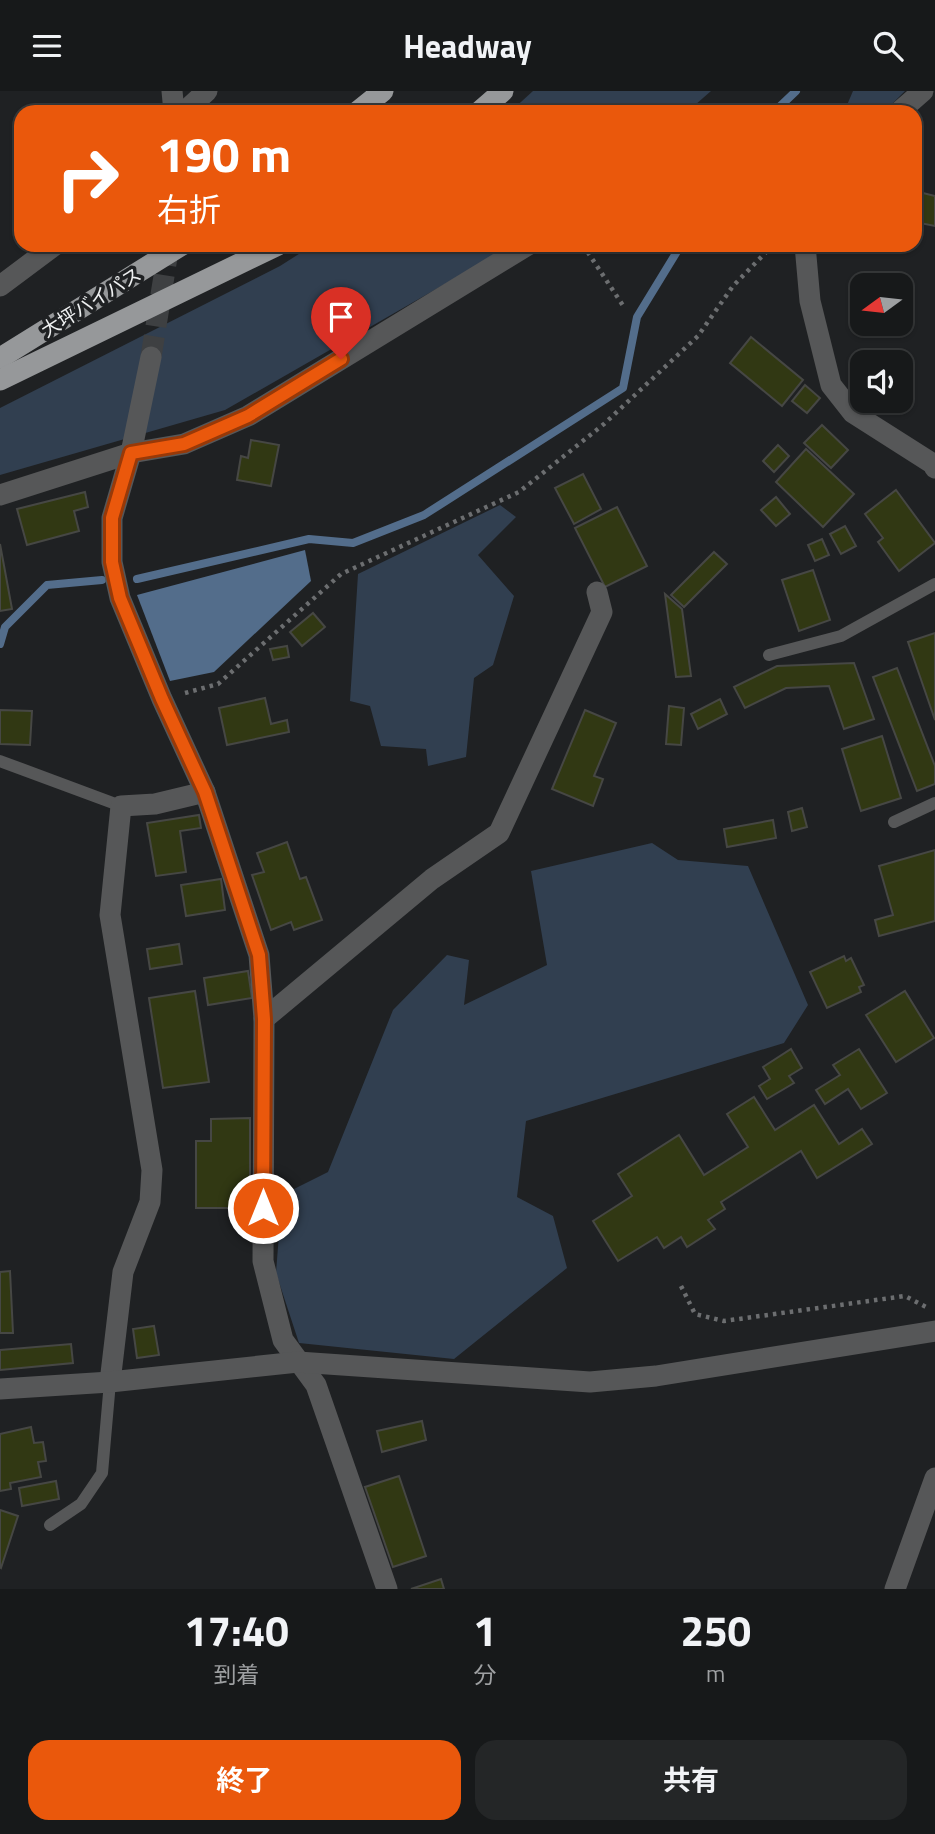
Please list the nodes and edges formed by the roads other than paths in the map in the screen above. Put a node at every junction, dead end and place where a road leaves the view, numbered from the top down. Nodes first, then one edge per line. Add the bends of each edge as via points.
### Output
1 (207, 91) edge
2 (373, 91) edge
3 (383, 91) edge
4 (502, 91) edge
5 (923, 91) edge
6 (192, 105) edge
7 (362, 105) edge
8 (365, 105) edge
9 (487, 105) edge
10 (907, 105) edge
11 (46, 252) edge
12 (171, 252) edge
13 (264, 252) edge
14 (516, 252) edge
15 (806, 252) edge
16 (0, 286) edge
17 (151, 357) tunnel mouth
18 (0, 358) edge
19 (0, 380) edge
20 (131, 453) junction
21 (935, 468) edge
22 (0, 495) edge
23 (935, 584) edge
24 (597, 592) dead end
25 (769, 655) dead end
26 (0, 761) edge
27 (205, 792) junction
28 (935, 803) edge
29 (121, 806) junction
30 (894, 822) dead end
31 (264, 1019) junction
32 (935, 1331) edge
33 (298, 1361) junction
34 (110, 1382) junction
35 (0, 1389) edge
36 (935, 1478) edge
37 (50, 1525) dead end
38 (387, 1589) edge
39 (895, 1589) edge

1 - 6 street
2 - 7 highway
3 - 8 highway
4 - 9 highway
5 - 10 street
11 - 16 street
12 - 18 highway, 大坪バイパス
13 - 19 highway
14 - 20 street via 248,416 184,444
15 - 21 street via 810,301 831,385 853,413
17 - 20 street
20 - 22 street
20 - 27 street via 112,518 112,562 120,598
23 - 25 lane via 841,636
24 - 31 street via 602,612 499,833 432,879
26 - 29 lane
27 - 29 street via 155,804
27 - 31 street via 259,955
28 - 30 lane
29 - 34 street via 110,915 152,1170 150,1202 123,1272
31 - 33 street via 263,1261 283,1340
32 - 33 street via 656,1376 590,1382
33 - 34 street
33 - 38 street via 316,1385
34 - 35 street
34 - 37 lane via 102,1473 80,1504
36 - 39 street

